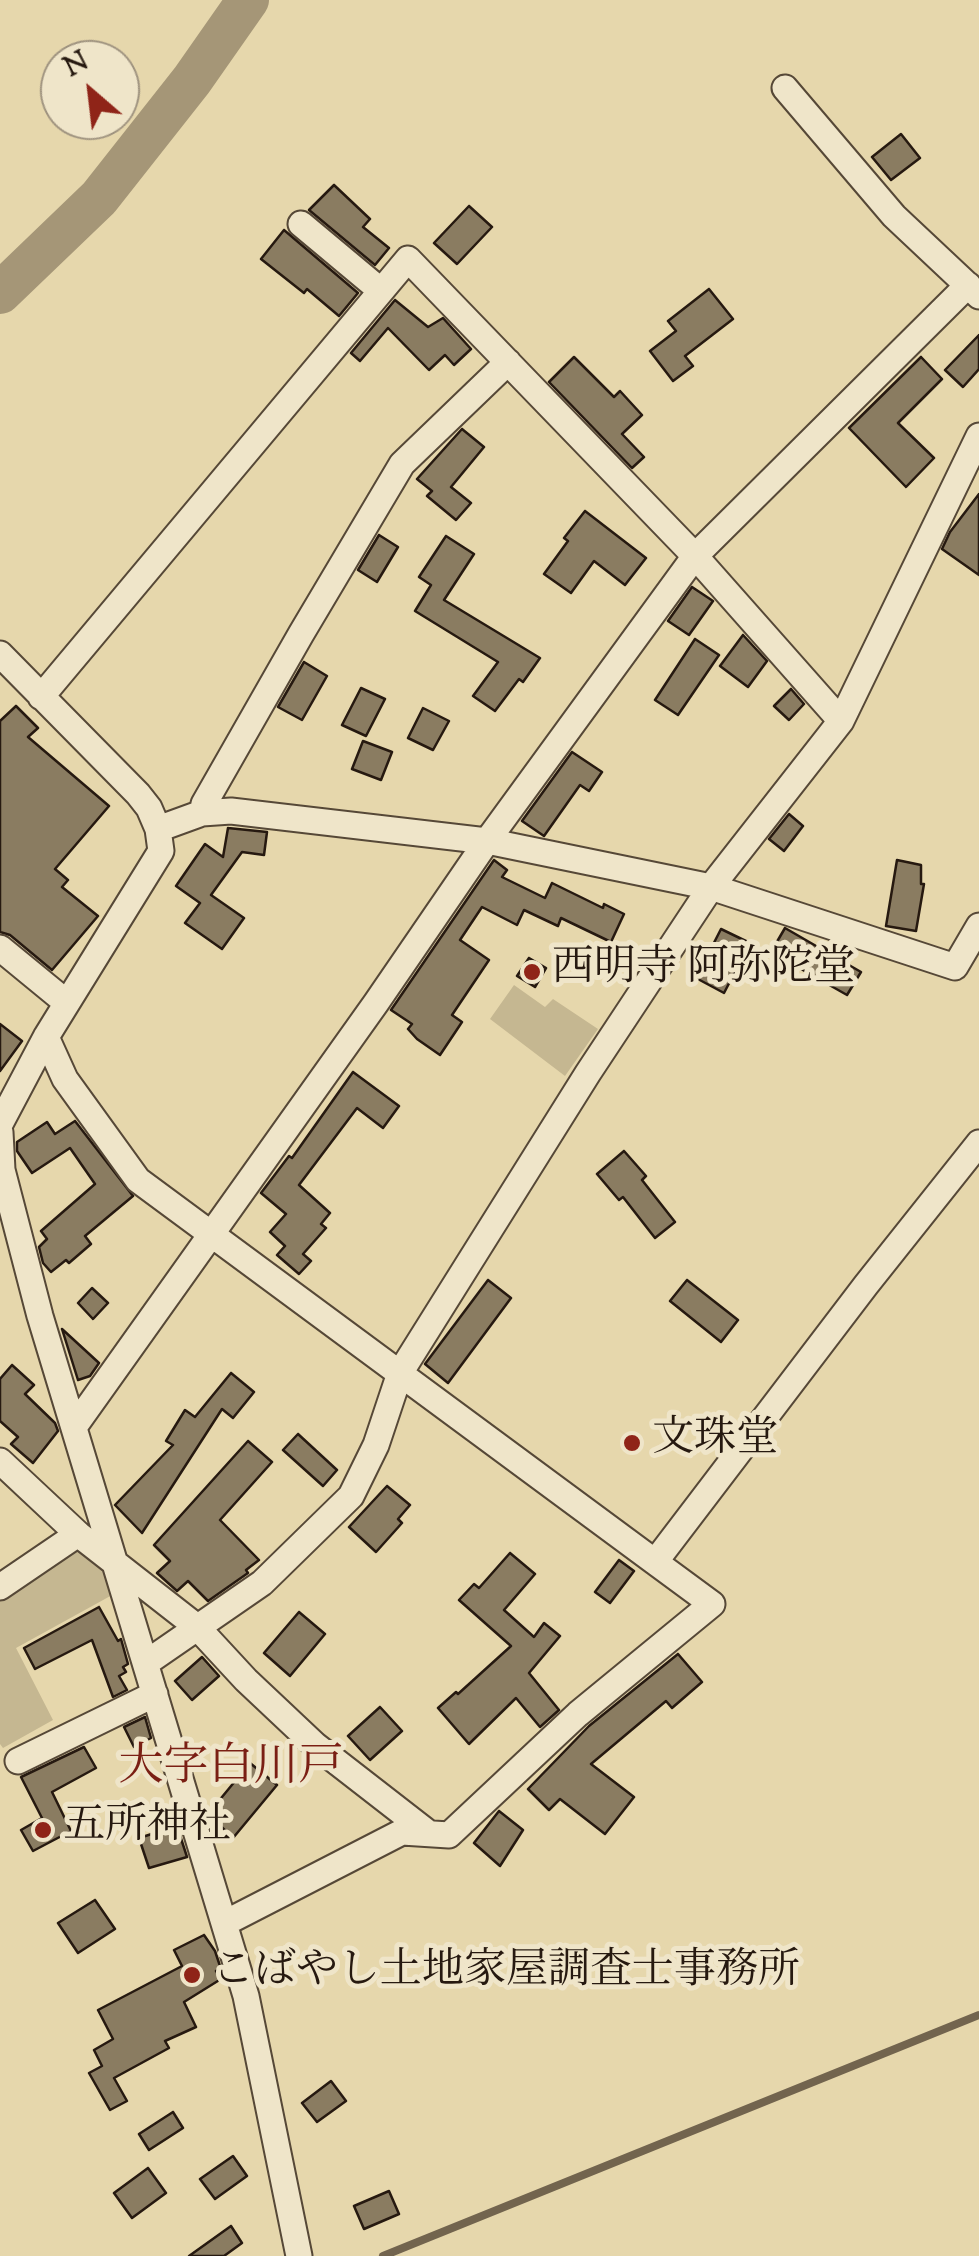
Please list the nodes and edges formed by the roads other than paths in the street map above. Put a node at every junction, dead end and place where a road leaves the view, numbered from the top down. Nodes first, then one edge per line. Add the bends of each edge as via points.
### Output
1 (785, 88) dead end
2 (301, 224) dead end
3 (380, 290) junction
4 (973, 291) edge
5 (508, 362) junction
6 (979, 436) edge
7 (695, 556) junction
8 (0, 654) edge
9 (41, 697) junction
10 (841, 722) junction
11 (202, 812) junction
12 (158, 828) junction
13 (487, 841) junction
14 (710, 887) junction
15 (979, 926) edge
16 (0, 948) edge
17 (967, 970) edge
18 (67, 1003) junction
19 (46, 1037) junction
20 (0, 1124) edge
21 (0, 1132) edge
22 (979, 1144) edge
23 (210, 1234) junction
24 (400, 1373) junction
25 (74, 1427) junction
26 (0, 1461) edge
27 (78, 1534) junction
28 (115, 1562) junction
29 (655, 1562) junction
30 (0, 1587) edge
31 (197, 1627) junction
32 (146, 1664) junction
33 (154, 1694) junction
34 (18, 1761) dead end
35 (427, 1832) junction
36 (225, 1922) junction
37 (299, 2256) edge

1 - 4 street via 894,216
2 - 3 street
3 - 5 street via 408,259
3 - 9 street
4 - 7 street
5 - 7 street
5 - 11 street via 402,464
6 - 10 street
7 - 10 street
7 - 13 street
8 - 9 street
9 - 12 street via 138,794
10 - 14 street
11 - 12 street
11 - 13 street
12 - 18 street via 160,851
13 - 14 street
13 - 23 street
14 - 17 street
14 - 24 street
15 - 17 street
16 - 18 street
18 - 19 street
19 - 20 street
19 - 23 street via 65,1079 138,1180
21 - 25 street via 2,1170
22 - 29 street
23 - 24 street
23 - 25 street
24 - 29 street
24 - 31 street via 351,1496 262,1583
25 - 28 street
26 - 27 street
27 - 28 street
27 - 30 street
28 - 31 street
28 - 32 street
29 - 35 street via 712,1604 578,1714 448,1836
31 - 32 street
31 - 35 street via 314,1745
32 - 33 street
33 - 34 street
33 - 36 street
35 - 36 street via 402,1832
36 - 37 street

